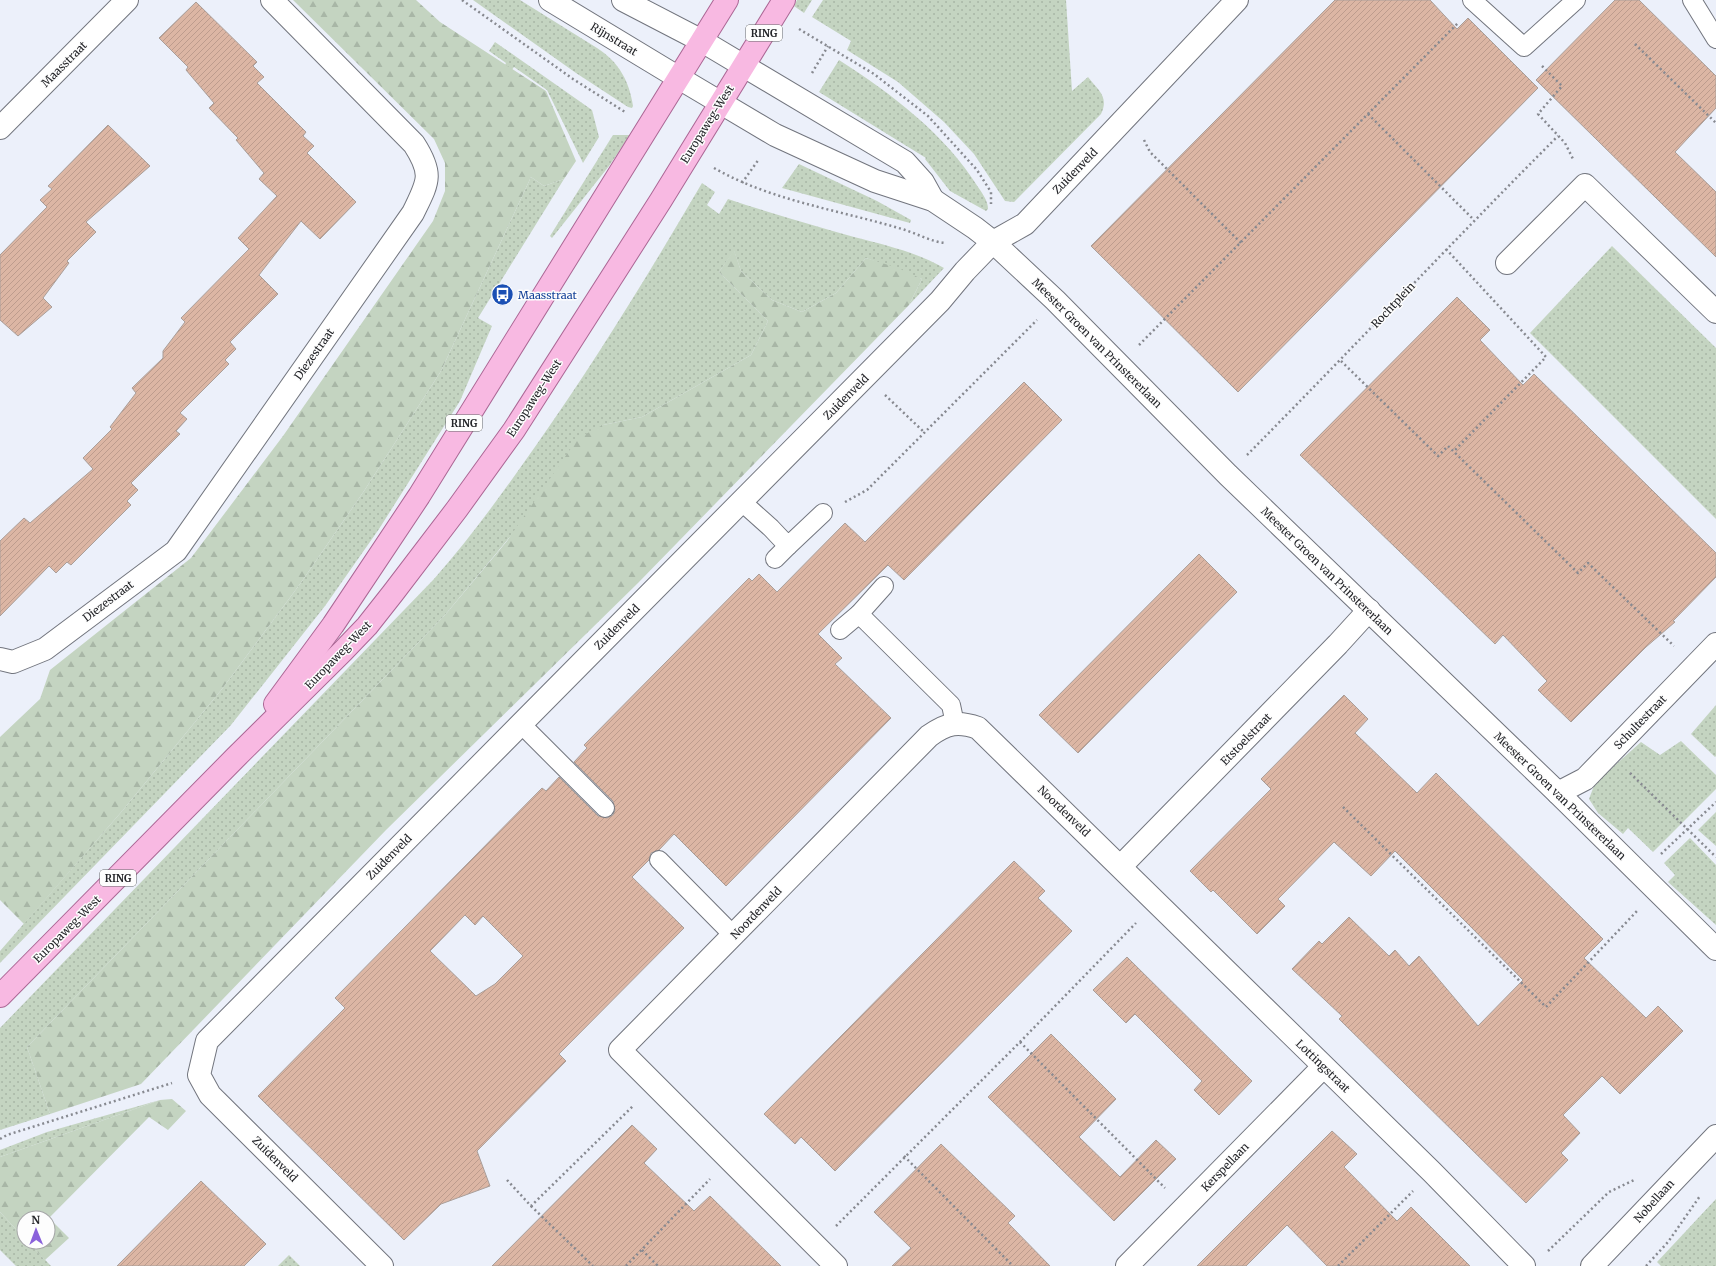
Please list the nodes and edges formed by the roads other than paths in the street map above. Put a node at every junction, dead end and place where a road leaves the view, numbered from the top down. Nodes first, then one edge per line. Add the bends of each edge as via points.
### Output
1 (127, 0) edge
2 (272, 0) edge
3 (550, 0) edge
4 (623, 0) edge
5 (727, 0) edge
6 (784, 0) edge
7 (1237, 0) edge
8 (1576, 0) edge
9 (1692, 0) edge
10 (1474, 2) edge
11 (1716, 39) edge
12 (702, 41) junction
13 (744, 66) junction
14 (679, 78) junction
15 (721, 103) junction
16 (0, 128) edge
17 (932, 200) junction
18 (993, 242) junction
19 (1507, 263) dead end
20 (1716, 312) edge
21 (742, 502) junction
22 (823, 513) road end
23 (788, 546) junction
24 (775, 559) dead end
25 (884, 586) dead end
26 (1369, 610) junction
27 (859, 614) junction
28 (840, 630) dead end
29 (1716, 644) edge
30 (0, 659) edge
31 (521, 724) junction
32 (955, 724) junction
33 (235, 758) junction
34 (1558, 793) junction
35 (605, 808) dead end
36 (659, 860) dead end
37 (1121, 866) junction
38 (734, 936) junction
39 (1716, 949) edge
40 (0, 996) edge
41 (1323, 1067) junction
42 (1716, 1136) edge
43 (382, 1266) edge
44 (836, 1266) edge
45 (1127, 1266) edge
46 (1524, 1266) edge
47 (1592, 1266) edge

1 - 16 street, Maasstraat
2 - 30 street, Diezestraat via 414,144 425,162 427,185 413,213 176,551 45,649 13,662
3 - 14 street, Rijnstraat
4 - 12 street
5 - 12 main road, Europaweg-West / RING
6 - 13 main road, Europaweg-West / RING
7 - 18 street, Zuidenveld via 1025,224
8 - 10 lane via 1524,47
9 - 11 lane
12 - 13 street
12 - 14 main road, Europaweg-West / RING
13 - 15 main road, Europaweg-West / RING
13 - 17 street via 905,162 923,182
14 - 15 street, Rijnstraat
14 - 33 main road, Europaweg-West / RING via 371,569 334,625
15 - 17 street, Meester Groen van Prinstererlaan via 775,135 875,181
15 - 33 main road, Europaweg-West / RING via 514,430 457,509 367,626
17 - 18 street, Meester Groen van Prinstererlaan
18 - 21 street, Zuidenveld via 940,301
18 - 26 street, Meester Groen van Prinstererlaan via 1055,300 1228,475
19 - 20 street via 1585,185
21 - 23 lane
21 - 31 street, Zuidenveld
22 - 23 lane
23 - 24 lane
25 - 27 lane
26 - 34 street, Meester Groen van Prinstererlaan
26 - 37 street, Etstoelstraat
27 - 28 lane
27 - 32 lane via 951,705
29 - 34 street, Schultestraat via 1585,779
31 - 35 lane
31 - 43 street, Zuidenveld via 207,1041 199,1075 210,1096
32 - 37 street, Noordenveld via 978,728
32 - 38 street, Noordenveld via 942,726 930,736
33 - 40 main road, Europaweg-West / RING
34 - 39 street, Meester Groen van Prinstererlaan
36 - 38 lane
37 - 41 street, Lottingstraat
38 - 44 street, Noordenveld via 620,1050
41 - 45 street, Kerspellaan
41 - 46 street, Lottingstraat via 1432,1172
42 - 47 street, Nobellaan

